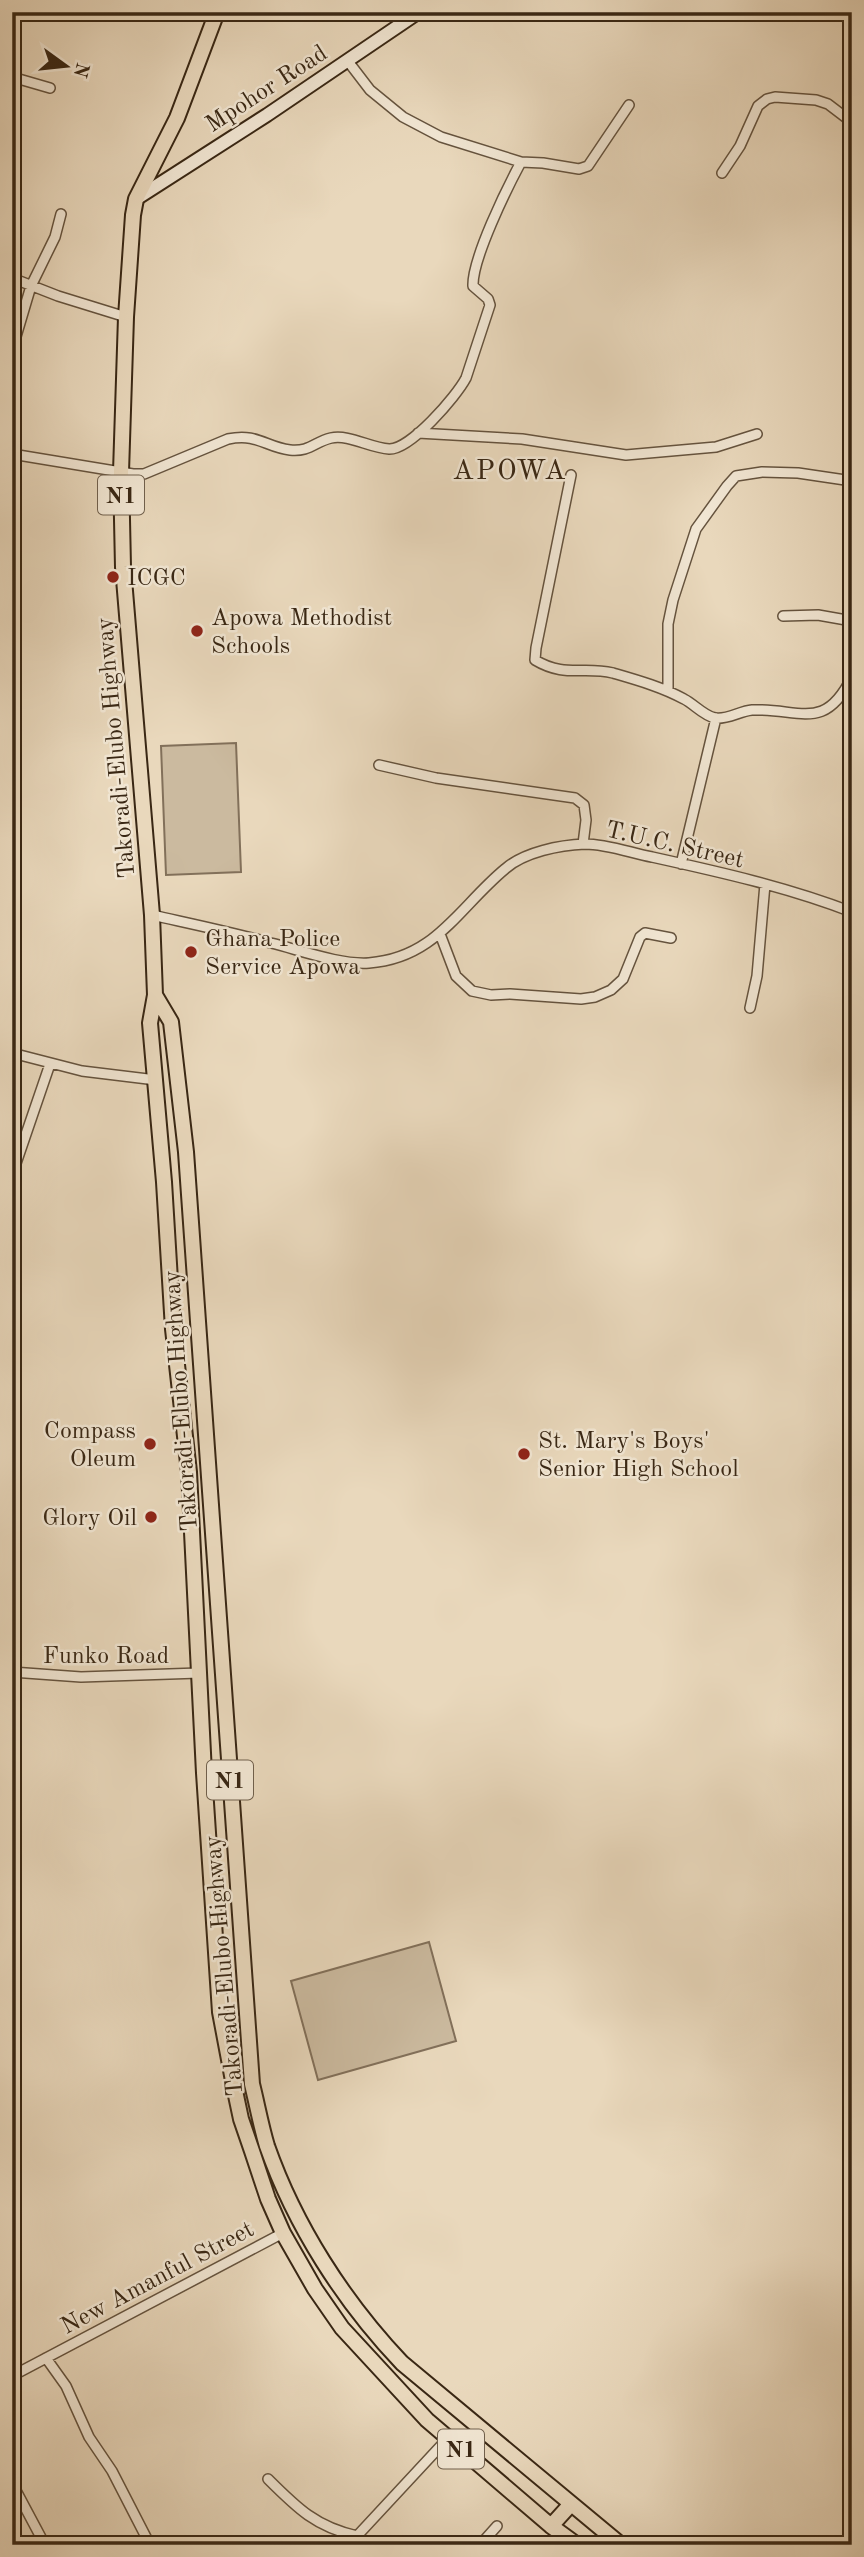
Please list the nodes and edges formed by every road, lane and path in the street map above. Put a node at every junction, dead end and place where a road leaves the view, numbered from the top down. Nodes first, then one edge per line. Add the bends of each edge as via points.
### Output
1 (217, 12) edge
2 (419, 12) edge
3 (347, 60) junction
4 (12, 76) edge
5 (50, 88) dead end
6 (852, 104) edge
7 (629, 105) dead end
8 (850, 125) edge
9 (521, 162) junction
10 (722, 173) dead end
11 (136, 199) junction
12 (61, 214) dead end
13 (12, 278) edge
14 (31, 286) junction
15 (126, 317) junction
16 (12, 350) edge
17 (418, 433) junction
18 (757, 434) dead end
19 (12, 454) edge
20 (121, 472) junction
21 (571, 475) dead end
22 (852, 481) edge
23 (783, 617) dead end
24 (852, 621) edge
25 (852, 677) edge
26 (668, 691) junction
27 (716, 718) junction
28 (379, 765) dead end
29 (583, 844) junction
30 (681, 864) junction
31 (765, 884) junction
32 (852, 912) edge
33 (152, 915) junction
34 (440, 934) junction
35 (671, 938) dead end
36 (155, 995) junction
37 (750, 1008) dead end
38 (12, 1052) edge
39 (50, 1064) junction
40 (156, 1080) junction
41 (12, 1175) edge
42 (12, 1672) edge
43 (200, 1673) junction
44 (283, 2232) junction
45 (46, 2358) junction
46 (12, 2376) edge
47 (448, 2438) junction
48 (268, 2479) dead end
49 (12, 2483) edge
50 (571, 2504) junction
51 (498, 2526) dead end
52 (551, 2526) junction
53 (147, 2539) dead end
54 (355, 2540) edge
55 (45, 2545) edge
56 (480, 2545) edge
57 (577, 2545) edge
58 (621, 2545) edge

1 - 11 highway, Takoradi-Elubo Highway / N1 via 177,118
2 - 3 main road, Mpohor Road
3 - 9 street via 370,90 403,117 441,137
3 - 11 main road, Mpohor Road
4 - 5 street
6 - 8 street
7 - 9 street via 588,166 579,169
8 - 10 street via 828,104 816,100 766,99
9 - 17 street via 474,274 473,286 489,305 466,378
11 - 15 highway, Takoradi-Elubo Highway / N1
12 - 14 street
13 - 14 street
14 - 15 street
14 - 16 street
15 - 20 highway, Takoradi-Elubo Highway / N1
17 - 18 street via 522,439 626,455 716,447
17 - 20 street via 391,449 331,438 303,450 287,449 241,436 153,472
19 - 20 street
20 - 33 highway, Takoradi-Elubo Highway / N1 via 124,567
21 - 26 street via 535,660 551,669 608,672
22 - 26 street via 762,472 736,476 727,486 696,528 673,600 668,624
23 - 24 street via 818,615
25 - 27 street via 836,703 823,712 750,710
26 - 27 street
27 - 30 street
28 - 29 street via 575,798 584,805
29 - 30 street, T.U.C. Street
29 - 34 street, T.U.C. Street via 516,860
30 - 31 street, T.U.C. Street
31 - 32 street, T.U.C. Street
31 - 37 street
33 - 34 street, T.U.C. Street via 354,963 394,957 420,948
33 - 36 highway, Takoradi-Elubo Highway / N1
34 - 35 street via 456,976 472,991 581,999 611,990 623,979 645,933
36 - 40 highway, Takoradi-Elubo Highway / N1 via 150,1023
36 - 50 highway, Takoradi-Elubo Highway / N1 via 171,1022 186,1152 252,2084 267,2145 299,2220 382,2342
38 - 39 street
39 - 40 street
39 - 41 street
40 - 43 highway, Takoradi-Elubo Highway / N1 via 173,1329 189,1472
42 - 43 street, Funko Road via 81,1677
43 - 44 highway, Takoradi-Elubo Highway / N1 via 220,2012 241,2119
44 - 45 street, New Amanful Street
44 - 47 highway, Takoradi-Elubo Highway / N1 via 342,2328
45 - 46 street, New Amanful Street
45 - 53 street via 66,2386 85,2430
47 - 52 highway, Takoradi-Elubo Highway / N1
47 - 54 street
48 - 54 street via 299,2510
49 - 55 street
50 - 52 highway
50 - 58 highway, Takoradi-Elubo Highway / N1
51 - 56 street
52 - 57 highway, Takoradi-Elubo Highway / N1

